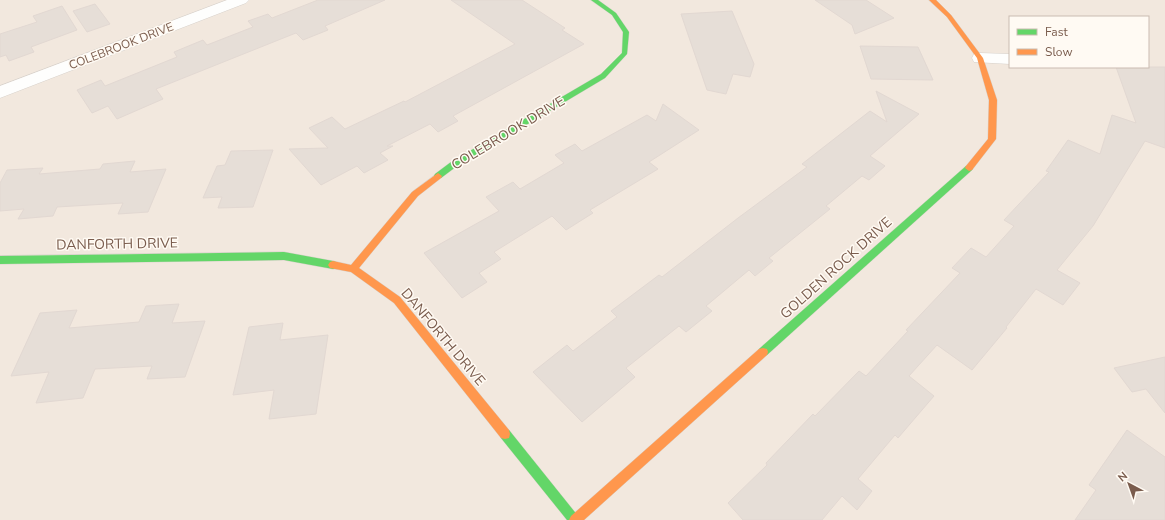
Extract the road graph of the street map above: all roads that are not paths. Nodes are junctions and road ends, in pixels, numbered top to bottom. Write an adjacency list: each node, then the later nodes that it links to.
1 (241, 0): 6 (street, COLEBROOK DRIVE)
2 (594, 0): 8 (street, COLEBROOK DRIVE)
3 (932, 0): 4 (street, GOLDEN ROCK DRIVE)
4 (980, 58): 5 (street); 9 (street, GOLDEN ROCK DRIVE)
5 (1009, 59)
6 (0, 92)
7 (0, 260): 8 (street, DANFORTH DRIVE)
8 (353, 269): 9 (street, DANFORTH DRIVE)
9 (575, 520)

